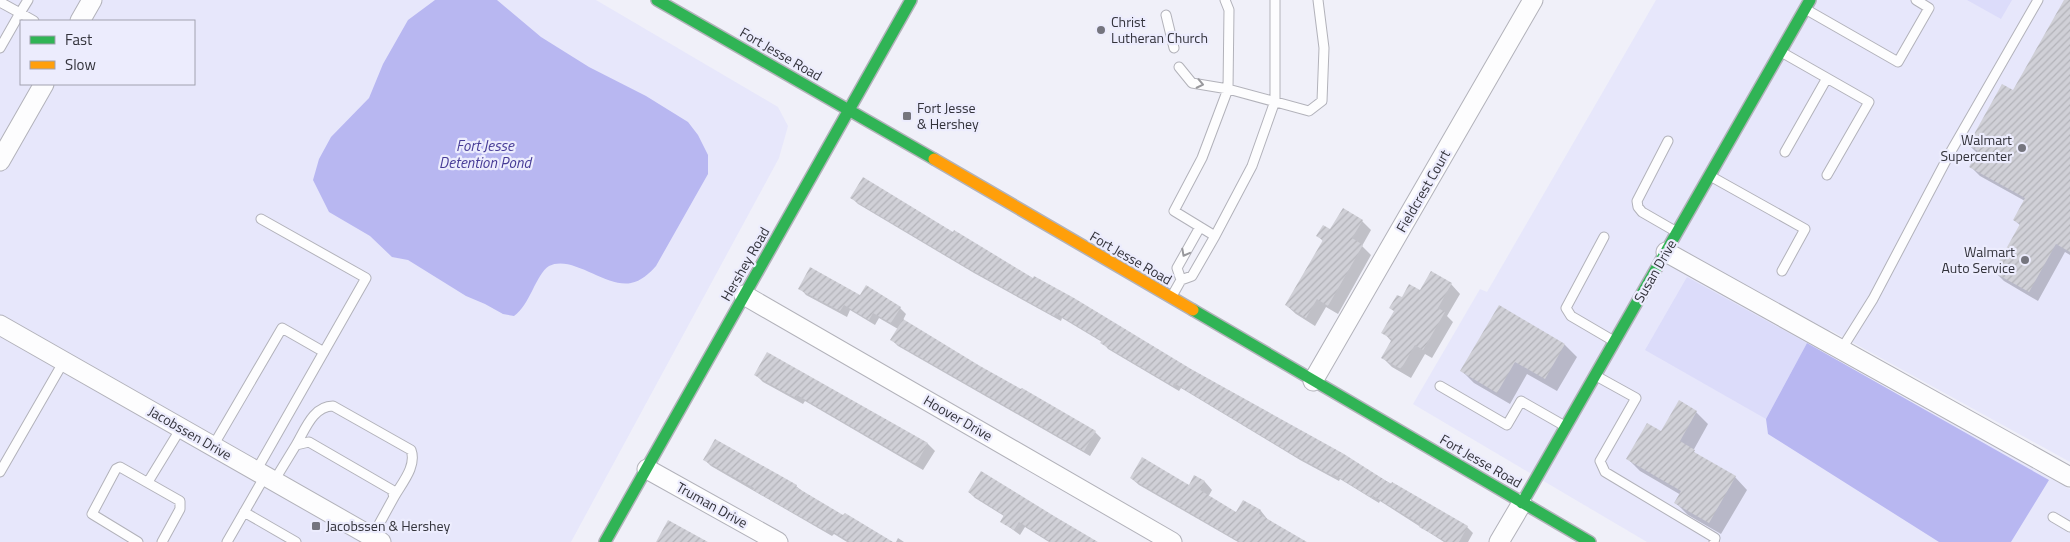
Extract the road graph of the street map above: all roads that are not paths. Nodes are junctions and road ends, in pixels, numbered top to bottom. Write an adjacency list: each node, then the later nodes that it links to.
1 (28, 0): 13 (lane)
2 (92, 0): 16 (street)
3 (657, 0): 25 (main road, Fort Jesse Road)
4 (911, 0): 25 (main road, Hershey Road)
5 (1225, 0): 23 (lane)
6 (1276, 0): 24 (lane)
7 (1318, 0): 24 (lane)
8 (1533, 0): 47 (street, Fieldcrest Court)
9 (1916, 0): 12 (lane)
10 (2038, 0): 43 (lane)
11 (0, 2): 13 (lane)
12 (1807, 4): 19 (main road, Susan Drive)
13 (20, 13): 15 (lane); 17 (lane)
14 (1166, 14): 18 (lane)
15 (32, 20)
16 (81, 20)
17 (0, 48)
18 (1174, 48)
19 (1780, 51): 21 (lane); 29 (main road, Susan Drive)
20 (1179, 67): 23 (lane, one-way to 23)
21 (1827, 78): 27 (lane); 30 (lane)
22 (43, 85): 28 (street)
23 (1228, 89): 24 (lane); 32 (lane)
24 (1275, 101): 34 (lane)
25 (850, 110): 39 (main road, Hershey Road); 40 (main road, Fort Jesse Road)
26 (1668, 141): 33 (lane)
27 (1785, 152)
28 (0, 161)
29 (1710, 175): 33 (main road, Susan Drive); 37 (lane)
30 (1826, 175)
31 (261, 219): 44 (lane)
32 (1200, 227): 34 (lane); 38 (lane, one-way to 38)
33 (1677, 232): 36 (main road, Susan Drive)
34 (1215, 236): 38 (lane)
35 (1604, 237): 42 (lane)
36 (1666, 252): 42 (main road, Susan Drive); 43 (street)
37 (1782, 271)
38 (1181, 280): 40 (lane)
39 (744, 295): 53 (main road, Hershey Road); 70 (street, Hoover Drive)
40 (1171, 298): 47 (main road, Fort Jesse Road)
41 (0, 324): 45 (street, Jacobssen Drive)
42 (1614, 342): 46 (main road, Susan Drive)
43 (1841, 350): 56 (street)
44 (324, 352): 52 (lane); 55 (lane)
45 (64, 361): 50 (street, Jacobssen Drive); 54 (lane)
46 (1595, 376): 49 (main road, Susan Drive); 73 (lane)
47 (1313, 381): 59 (main road, Fort Jesse Road)
48 (1440, 386): 49 (lane)
49 (1566, 426): 59 (main road, Susan Drive)
50 (181, 428): 52 (street, Jacobssen Drive); 57 (lane)
51 (296, 445): 55 (lane); 58 (lane); 58 (lane)
52 (213, 446): 55 (street, Jacobssen Drive)
53 (647, 469): 68 (main road, Hershey Road); 69 (street, Truman Drive)
54 (0, 472)
55 (265, 476): 60 (lane); 63 (street, Jacobssen Drive)
56 (2070, 477)
57 (148, 482): 64 (lane); 65 (lane)
58 (394, 498): 63 (lane)
59 (1522, 503): 71 (street, Susan Drive); 72 (main road, Fort Jesse Road)
60 (244, 512): 66 (lane); 67 (lane)
61 (2053, 517): 62 (lane)
62 (2070, 527)
63 (376, 540)
64 (138, 542)
65 (162, 542)
66 (227, 542)
67 (296, 542)
68 (605, 542)
69 (778, 542)
70 (1172, 542)
71 (1499, 542)
72 (1590, 542)
73 (1714, 542)

